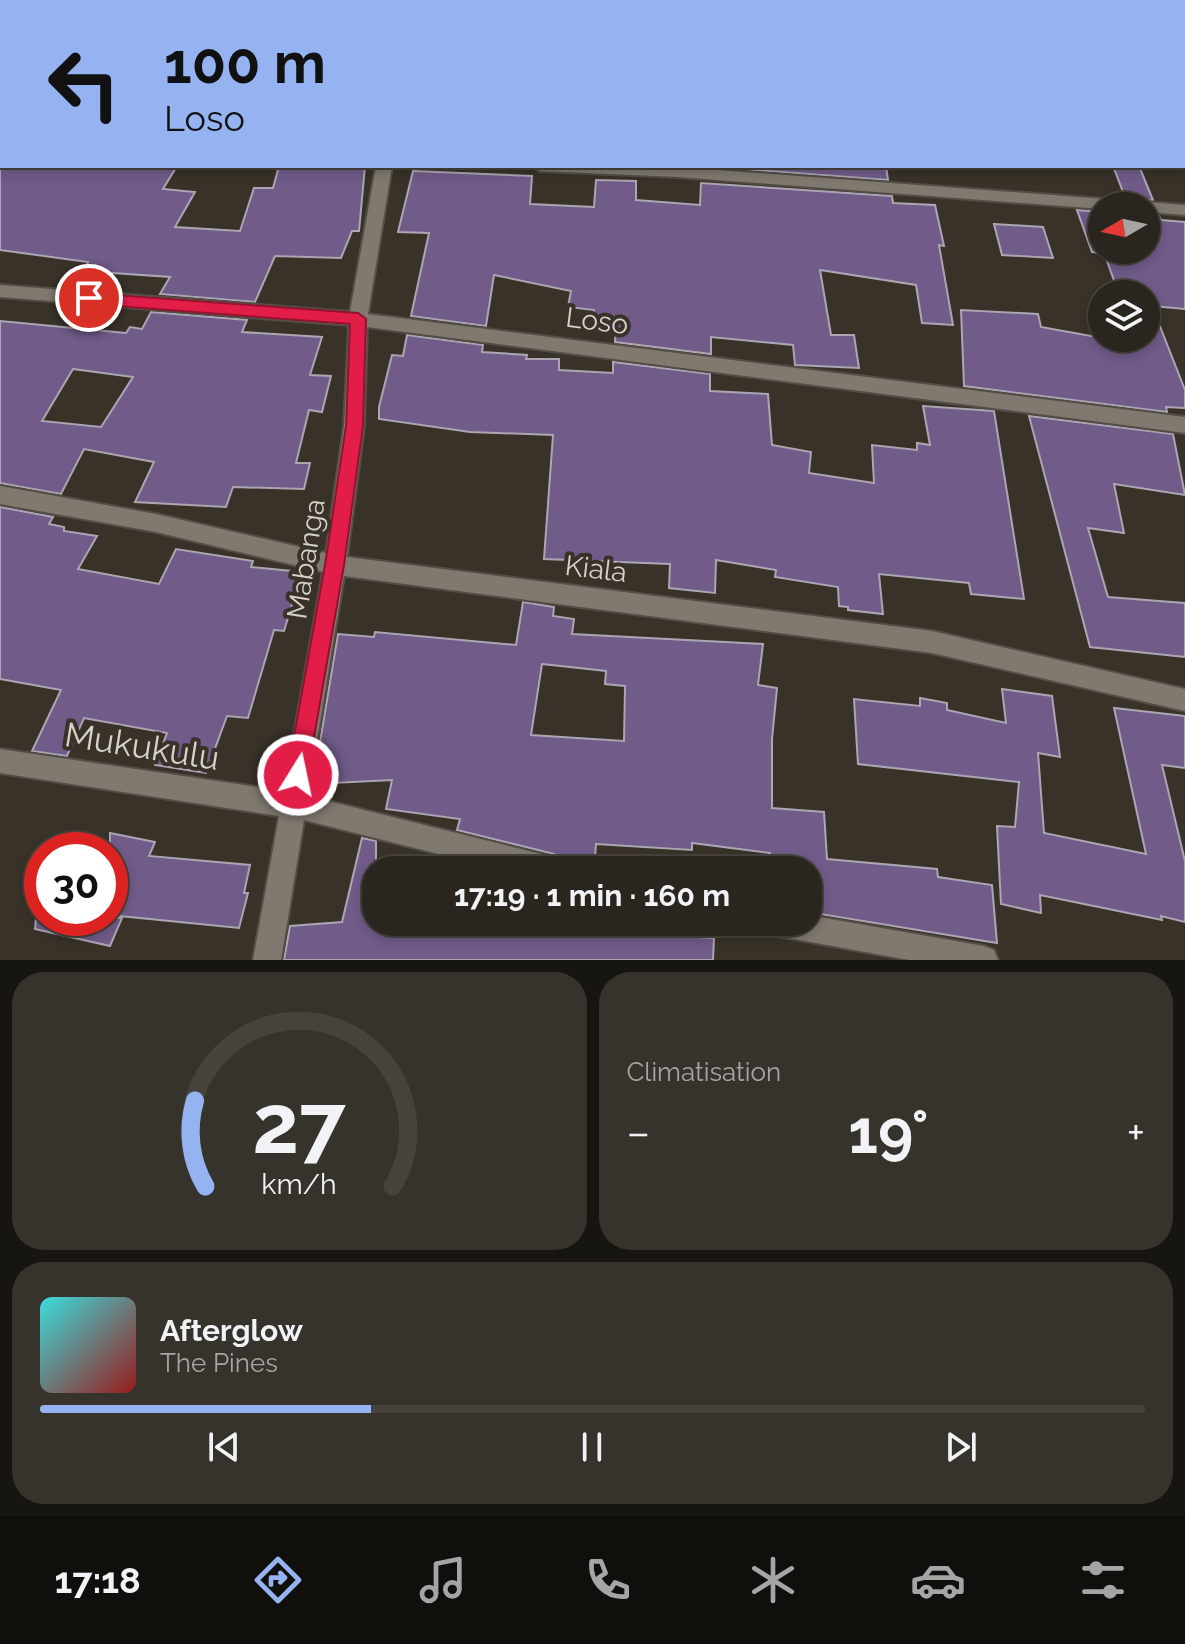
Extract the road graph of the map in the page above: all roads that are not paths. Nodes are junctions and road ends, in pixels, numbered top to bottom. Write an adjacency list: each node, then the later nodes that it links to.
1 (384, 168): 7 (street, Mabanga)
2 (586, 168): 3 (street)
3 (1088, 203)
4 (1160, 208): 5 (street)
5 (1185, 210)
6 (0, 291): 7 (street, Loso)
7 (358, 319): 8 (street, Loso); 10 (street, Mabanga)
8 (1185, 425)
9 (0, 495): 10 (street, Kiala)
10 (335, 565): 11 (street, Kiala); 13 (street, Mabanga)
11 (1185, 700)
12 (0, 761): 13 (street, Mukukulu)
13 (292, 805): 14 (street, Mukukulu); 16 (street, Mabanga)
14 (497, 856)
15 (822, 931): 17 (street)
16 (267, 960)
17 (984, 960)

